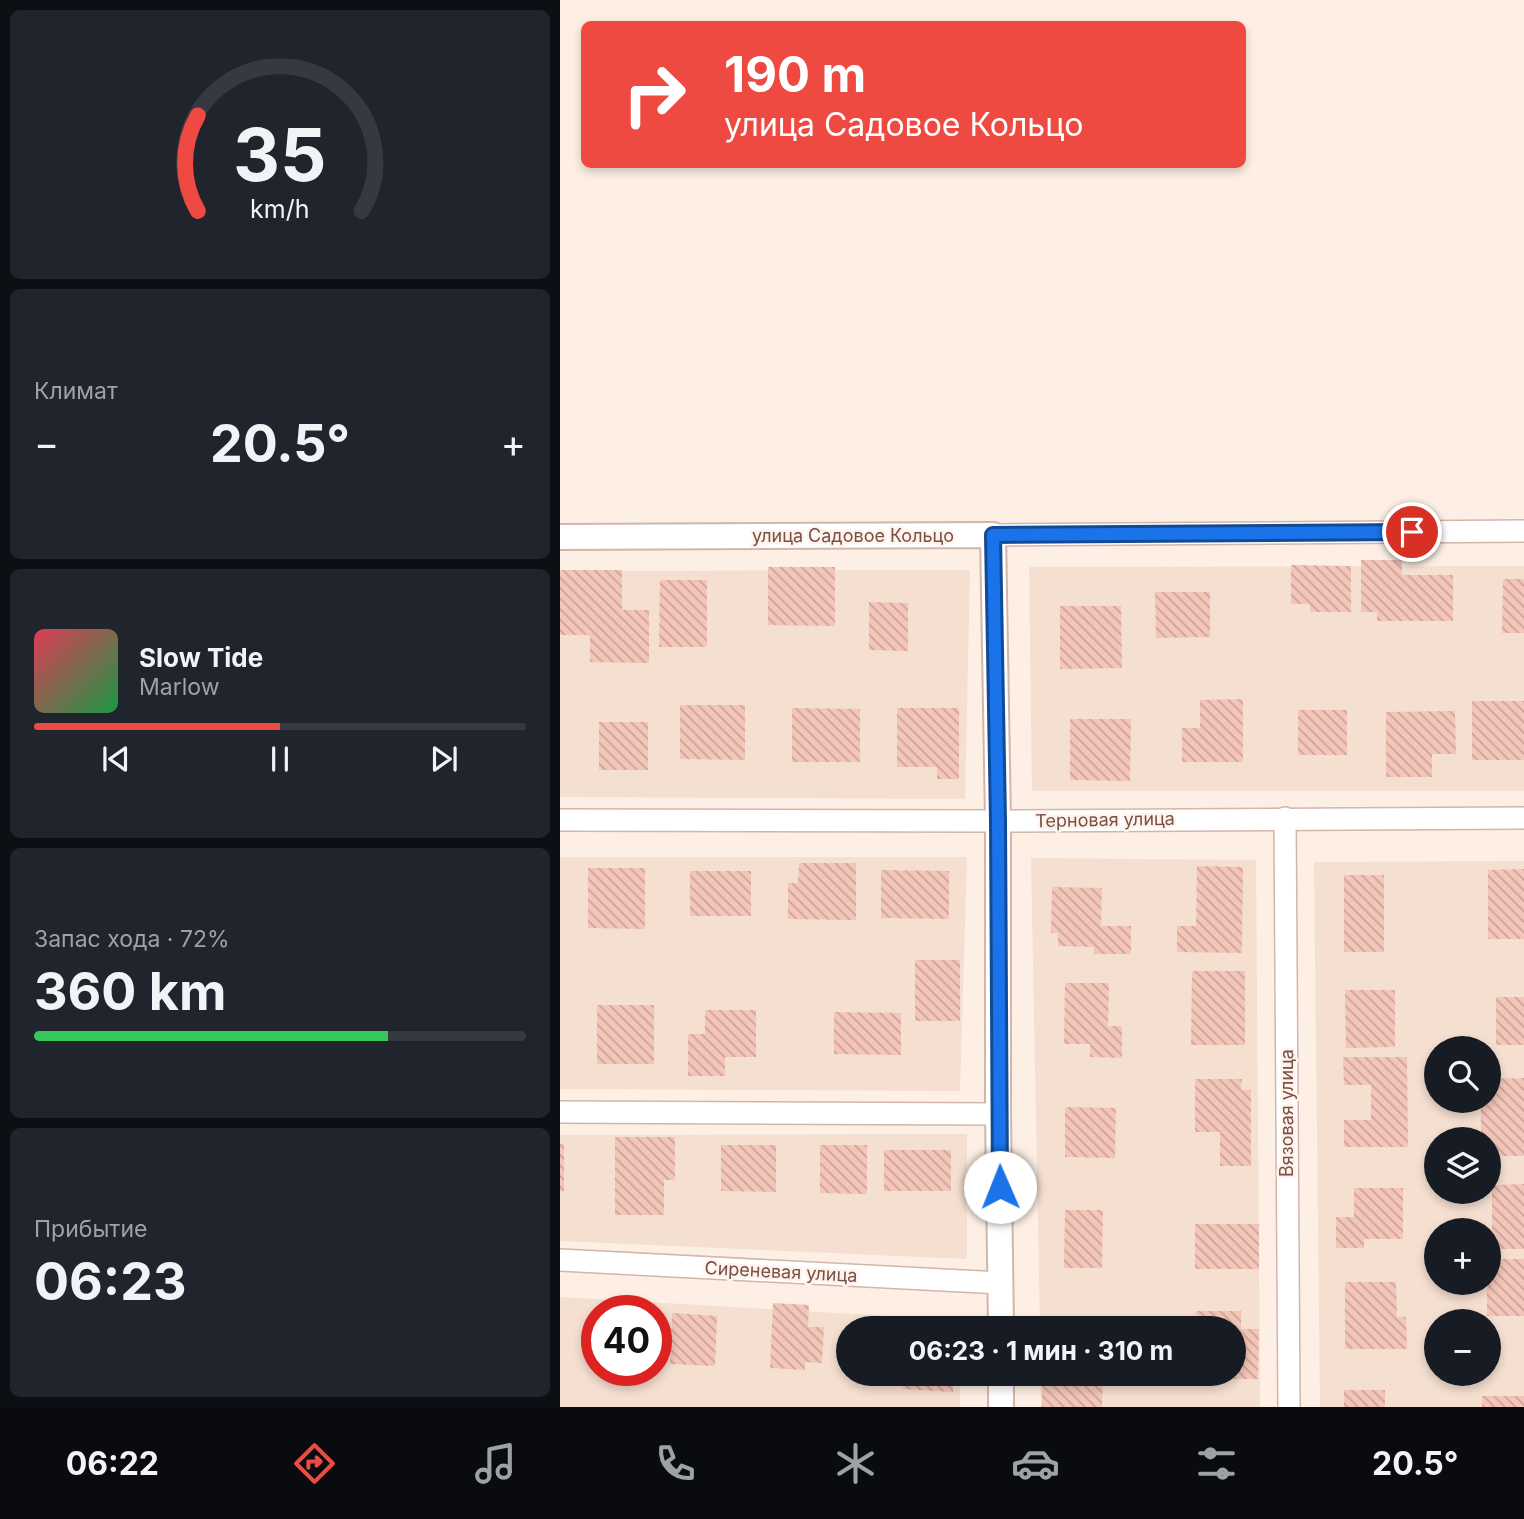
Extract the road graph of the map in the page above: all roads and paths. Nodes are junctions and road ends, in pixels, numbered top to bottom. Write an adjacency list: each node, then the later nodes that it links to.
1 (1524, 531): 2 (street, улица Садовое Кольцо)
2 (993, 535): 3 (street, улица Садовое Кольцо); 7 (street)
3 (560, 537)
4 (1285, 818): 5 (street, Терновая улица); 7 (street, Терновая улица); 15 (street, Вязовая улица)
5 (1524, 818)
6 (560, 820): 7 (street, Терновая улица)
7 (998, 821): 9 (street)
8 (560, 1112): 9 (street)
9 (998, 1114): 11 (street)
10 (560, 1260): 11 (street, Сиреневая улица)
11 (1001, 1283): 12 (street)
12 (1001, 1316)
13 (1001, 1386): 14 (street)
14 (1001, 1407)
15 (1289, 1407)

